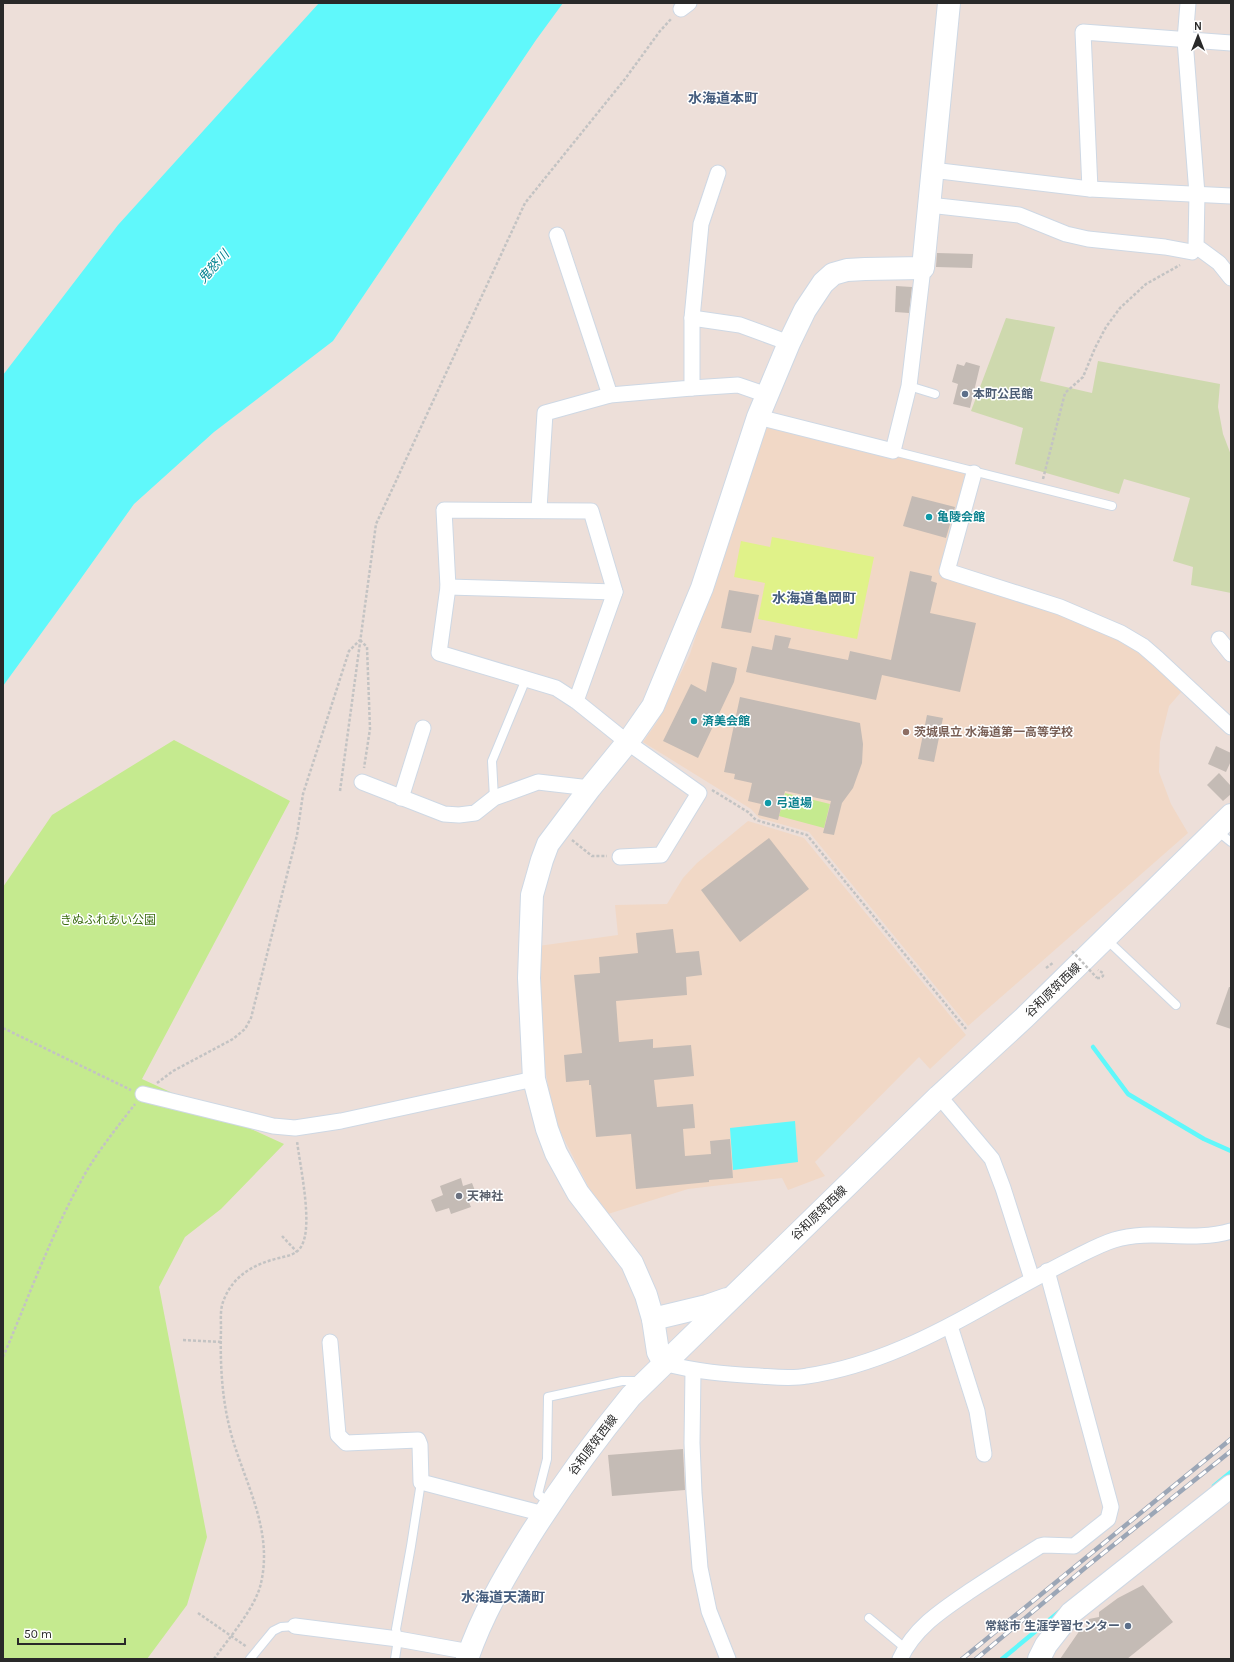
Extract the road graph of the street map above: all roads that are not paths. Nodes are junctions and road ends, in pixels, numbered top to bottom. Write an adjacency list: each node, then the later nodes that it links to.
1 (949, 3): 5 (street)
2 (1188, 3): 3 (street)
3 (1185, 40): 4 (street); 7 (street); 8 (street)
4 (1231, 43)
5 (932, 170): 7 (street); 10 (street)
6 (718, 173): 15 (street)
7 (1090, 189): 8 (street)
8 (1197, 194): 9 (street); 12 (street)
9 (1231, 196)
10 (929, 205): 12 (street); 13 (street)
11 (557, 235): 20 (street)
12 (1192, 253): 14 (street)
13 (923, 268): 16 (street); 17 (street)
14 (1231, 278)
15 (692, 318): 16 (street); 18 (street)
16 (789, 343): 21 (street)
17 (909, 386): 19 (lane); 23 (street)
18 (692, 388): 20 (street); 21 (street)
19 (935, 394)
20 (610, 395): 26 (street)
21 (767, 395): 22 (street)
22 (758, 417): 23 (street); 35 (street)
23 (893, 452): 24 (lane)
24 (974, 473): 25 (lane); 33 (street)
25 (1112, 506)
26 (539, 509): 27 (street); 28 (street)
27 (448, 587): 28 (street); 31 (street)
28 (615, 592): 32 (street)
29 (1219, 639): 30 (street)
30 (1231, 654)
31 (526, 679): 32 (street); 39 (lane)
32 (576, 702): 35 (street)
33 (1231, 726)
34 (423, 728): 38 (street)
35 (627, 742): 37 (street); 42 (street)
36 (362, 782): 38 (street)
37 (590, 788): 39 (street); 45 (street)
38 (401, 798): 39 (street)
39 (494, 798)
40 (1231, 815): 41 (street, 谷和原筑西線)
41 (1223, 836): 43 (street, 谷和原筑西線)
42 (620, 857)
43 (1106, 939): 44 (lane); 47 (street, 谷和原筑西線)
44 (1176, 1005)
45 (534, 1079): 46 (street); 52 (street)
46 (143, 1094)
47 (940, 1096): 50 (street); 51 (street, 谷和原筑西線)
48 (1231, 1231): 49 (street)
49 (1047, 1271): 50 (street); 65 (street)
50 (1032, 1279): 53 (street)
51 (735, 1296): 52 (street); 55 (street, 谷和原筑西線)
52 (653, 1319): 55 (street)
53 (950, 1326): 56 (street); 58 (street)
54 (330, 1342): 59 (street)
55 (664, 1363): 56 (street); 57 (street, 谷和原筑西線)
56 (693, 1371): 69 (street)
57 (645, 1381): 61 (street, 谷和原筑西線); 61 (lane)
58 (984, 1454)
59 (421, 1482): 61 (street); 64 (lane)
60 (1231, 1486): 70 (street)
61 (547, 1509): 66 (street, 谷和原筑西線)
62 (869, 1618): 65 (lane)
63 (295, 1626): 64 (street); 67 (lane)
64 (398, 1639): 66 (street); 68 (lane)
65 (902, 1653)
66 (469, 1655)
67 (250, 1659)
68 (395, 1659)
69 (728, 1659)
70 (1039, 1659)

